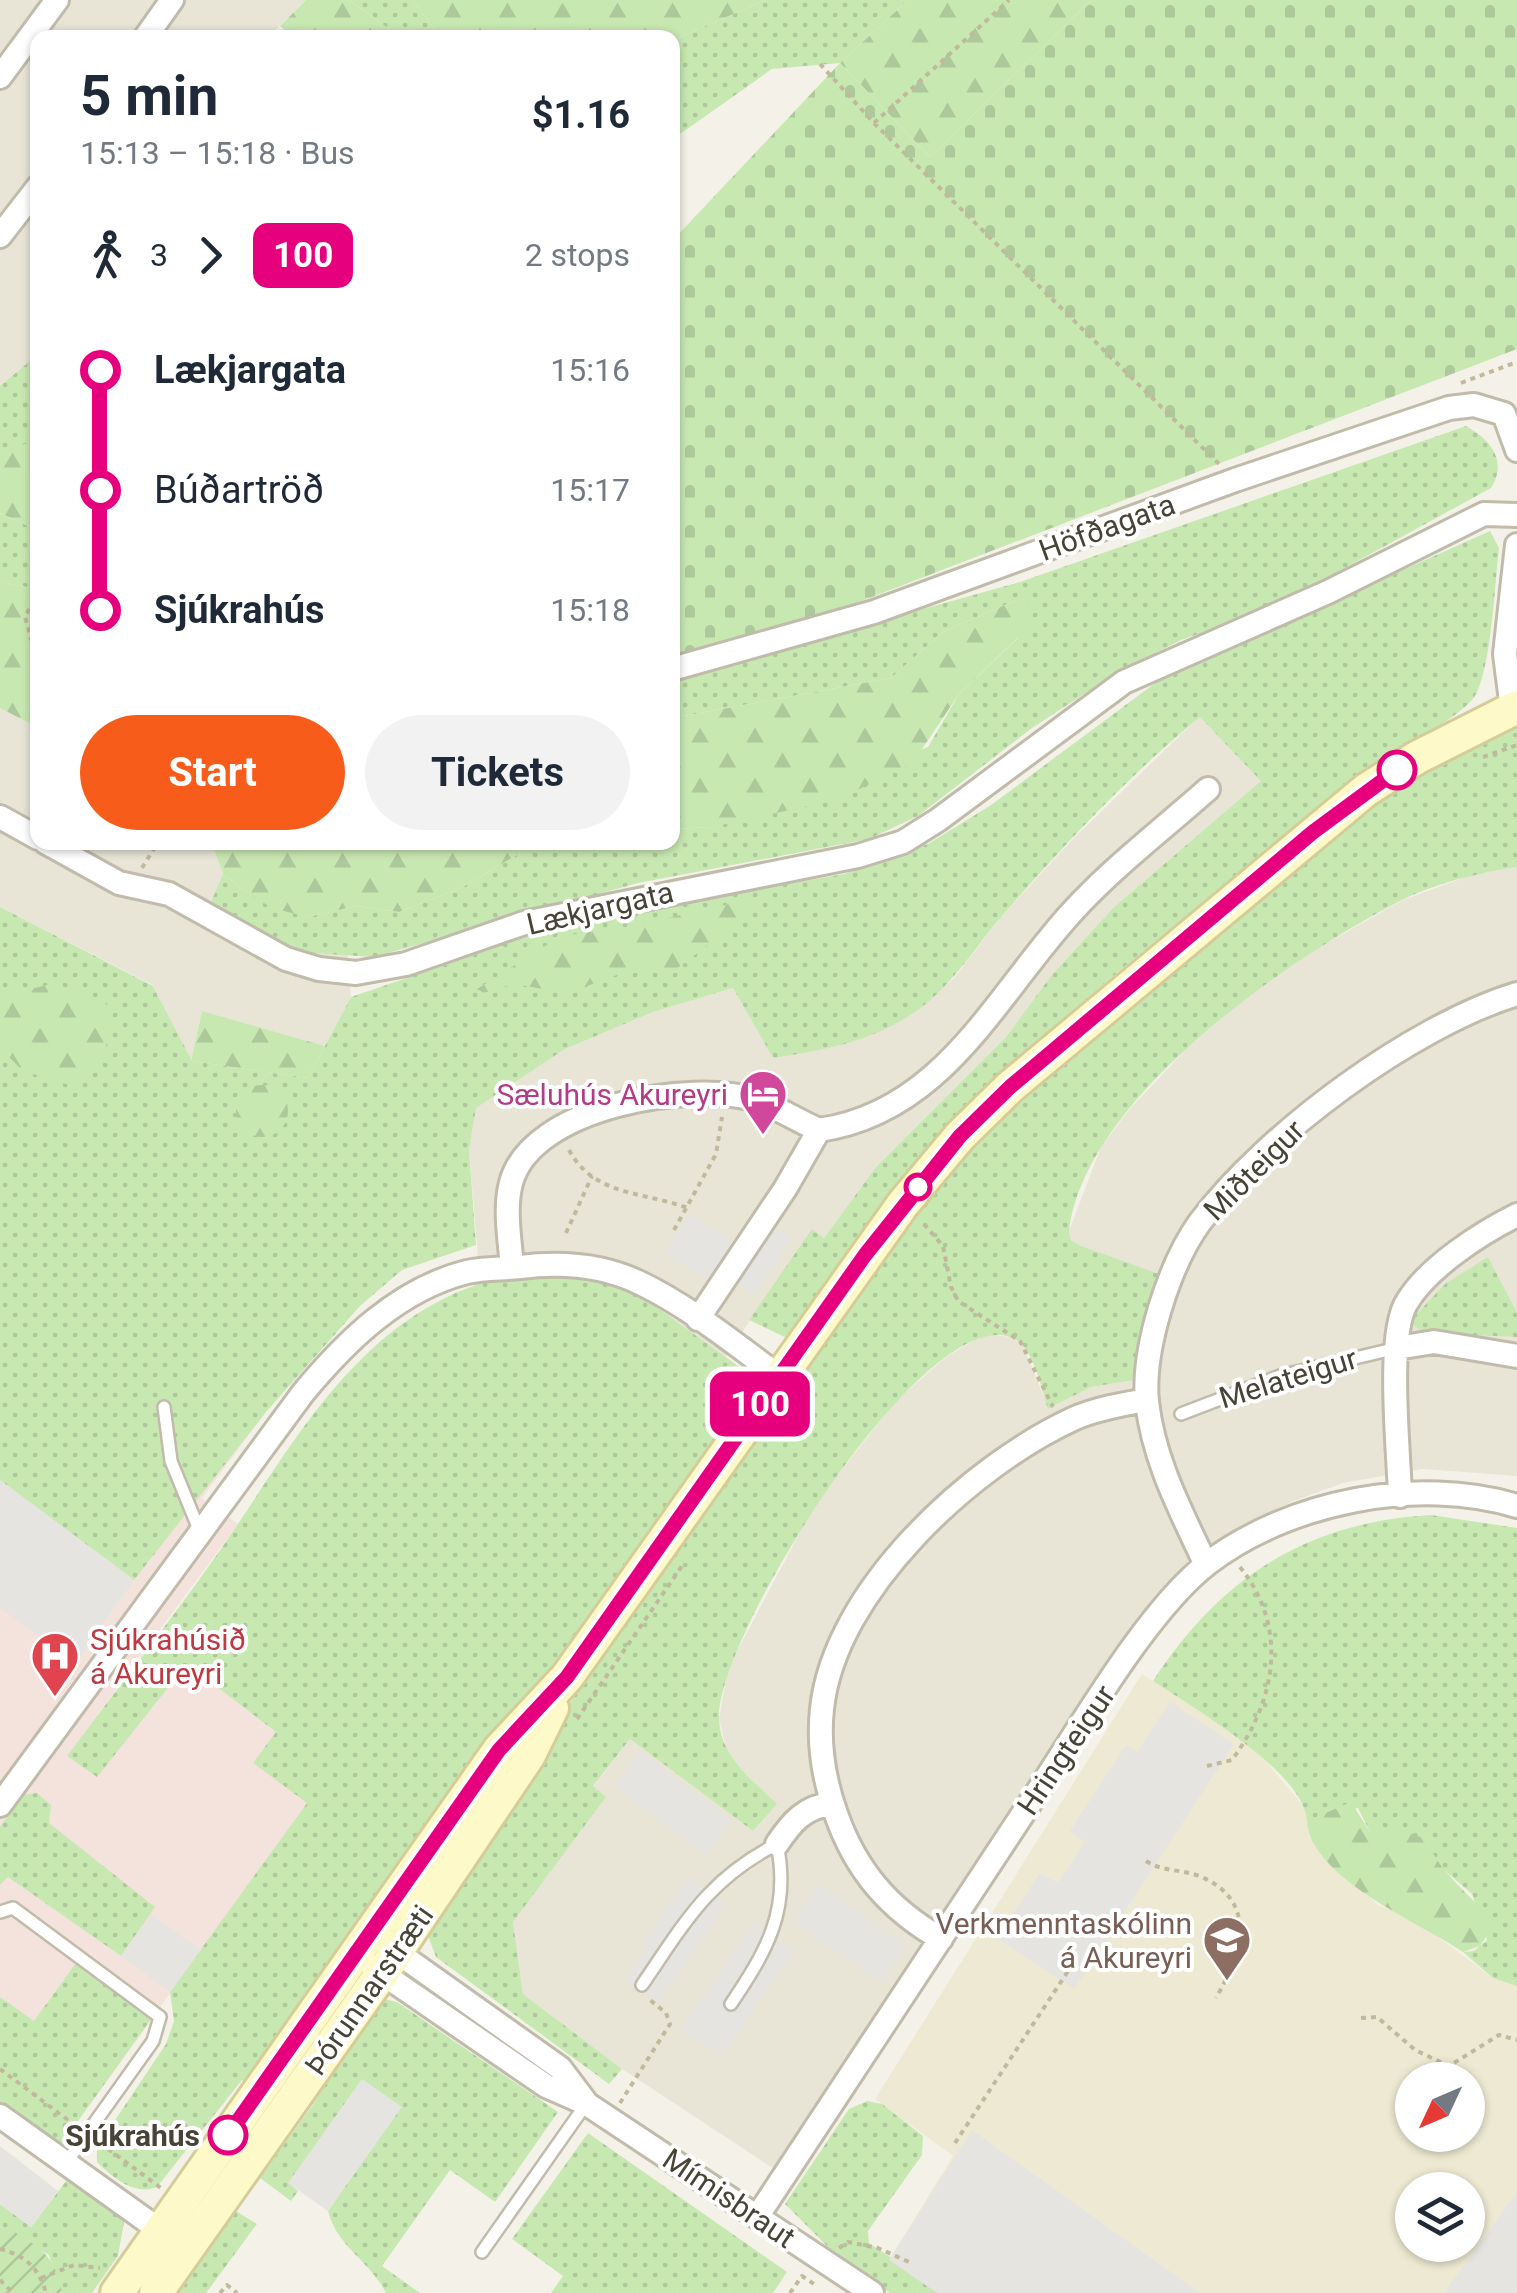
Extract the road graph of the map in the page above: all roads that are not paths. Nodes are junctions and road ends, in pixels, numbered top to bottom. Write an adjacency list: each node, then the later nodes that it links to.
1 (57, 0): 3 (street)
2 (172, 0): 4 (street)
3 (35, 30)
4 (151, 30)
5 (30, 37): 6 (street)
6 (0, 78)
7 (30, 197): 8 (street)
8 (0, 236)
9 (1510, 410): 10 (street, Höfðagata); 13 (street, Höfðagata)
10 (1517, 450)
11 (1517, 515): 18 (street, Lækjargata)
12 (1517, 545): 14 (street)
13 (680, 667)
14 (1514, 708): 26 (street, Þórunnarstræti)
15 (1208, 789): 20 (street)
16 (0, 818): 17 (street)
17 (30, 834)
18 (61, 850)
19 (1517, 994): 27 (street, Miðteigur)
20 (818, 1130): 22 (street); 23 (street)
21 (1517, 1216): 24 (street, Melateigur)
22 (512, 1268): 23 (street); 32 (street)
23 (698, 1319): 26 (street)
24 (1398, 1348): 25 (street, Melateigur); 29 (lane, Melateigur); 30 (street, Melateigur)
25 (1517, 1356)
26 (780, 1377): 34 (street, Þórunnarstræti)
27 (1147, 1400): 33 (street, Miðteigur); 35 (street)
28 (164, 1408): 32 (lane)
29 (1181, 1414)
30 (1400, 1496): 31 (street, Hringteigur); 33 (street, Hringteigur)
31 (1517, 1506)
32 (200, 1532): 36 (street)
33 (1206, 1565): 39 (street, Hringteigur)
34 (567, 1677): 40 (street, Þórunnarstræti); 41 (street, Þórunnarstræti)
35 (832, 1804): 37 (street); 39 (street)
36 (0, 1805)
37 (777, 1844): 42 (lane); 43 (lane)
38 (0, 1912): 46 (lane)
39 (940, 1939): 47 (street, Hringteigur)
40 (362, 1943): 41 (street, Mímisbraut); 48 (street, Þórunnarstræti)
41 (389, 1962): 44 (street, Mímisbraut); 49 (street, Þórunnarstræti)
42 (642, 1985)
43 (730, 2004)
44 (586, 2104): 47 (street, Mímisbraut); 50 (lane)
45 (0, 2116): 46 (street)
46 (66, 2163): 48 (street)
47 (757, 2217): 53 (street, Mímisbraut)
48 (160, 2230): 49 (street); 51 (street, Þórunnarstræti)
49 (187, 2250): 52 (street, Þórunnarstræti)
50 (482, 2252)
51 (110, 2281)
52 (156, 2293)
53 (872, 2293)

